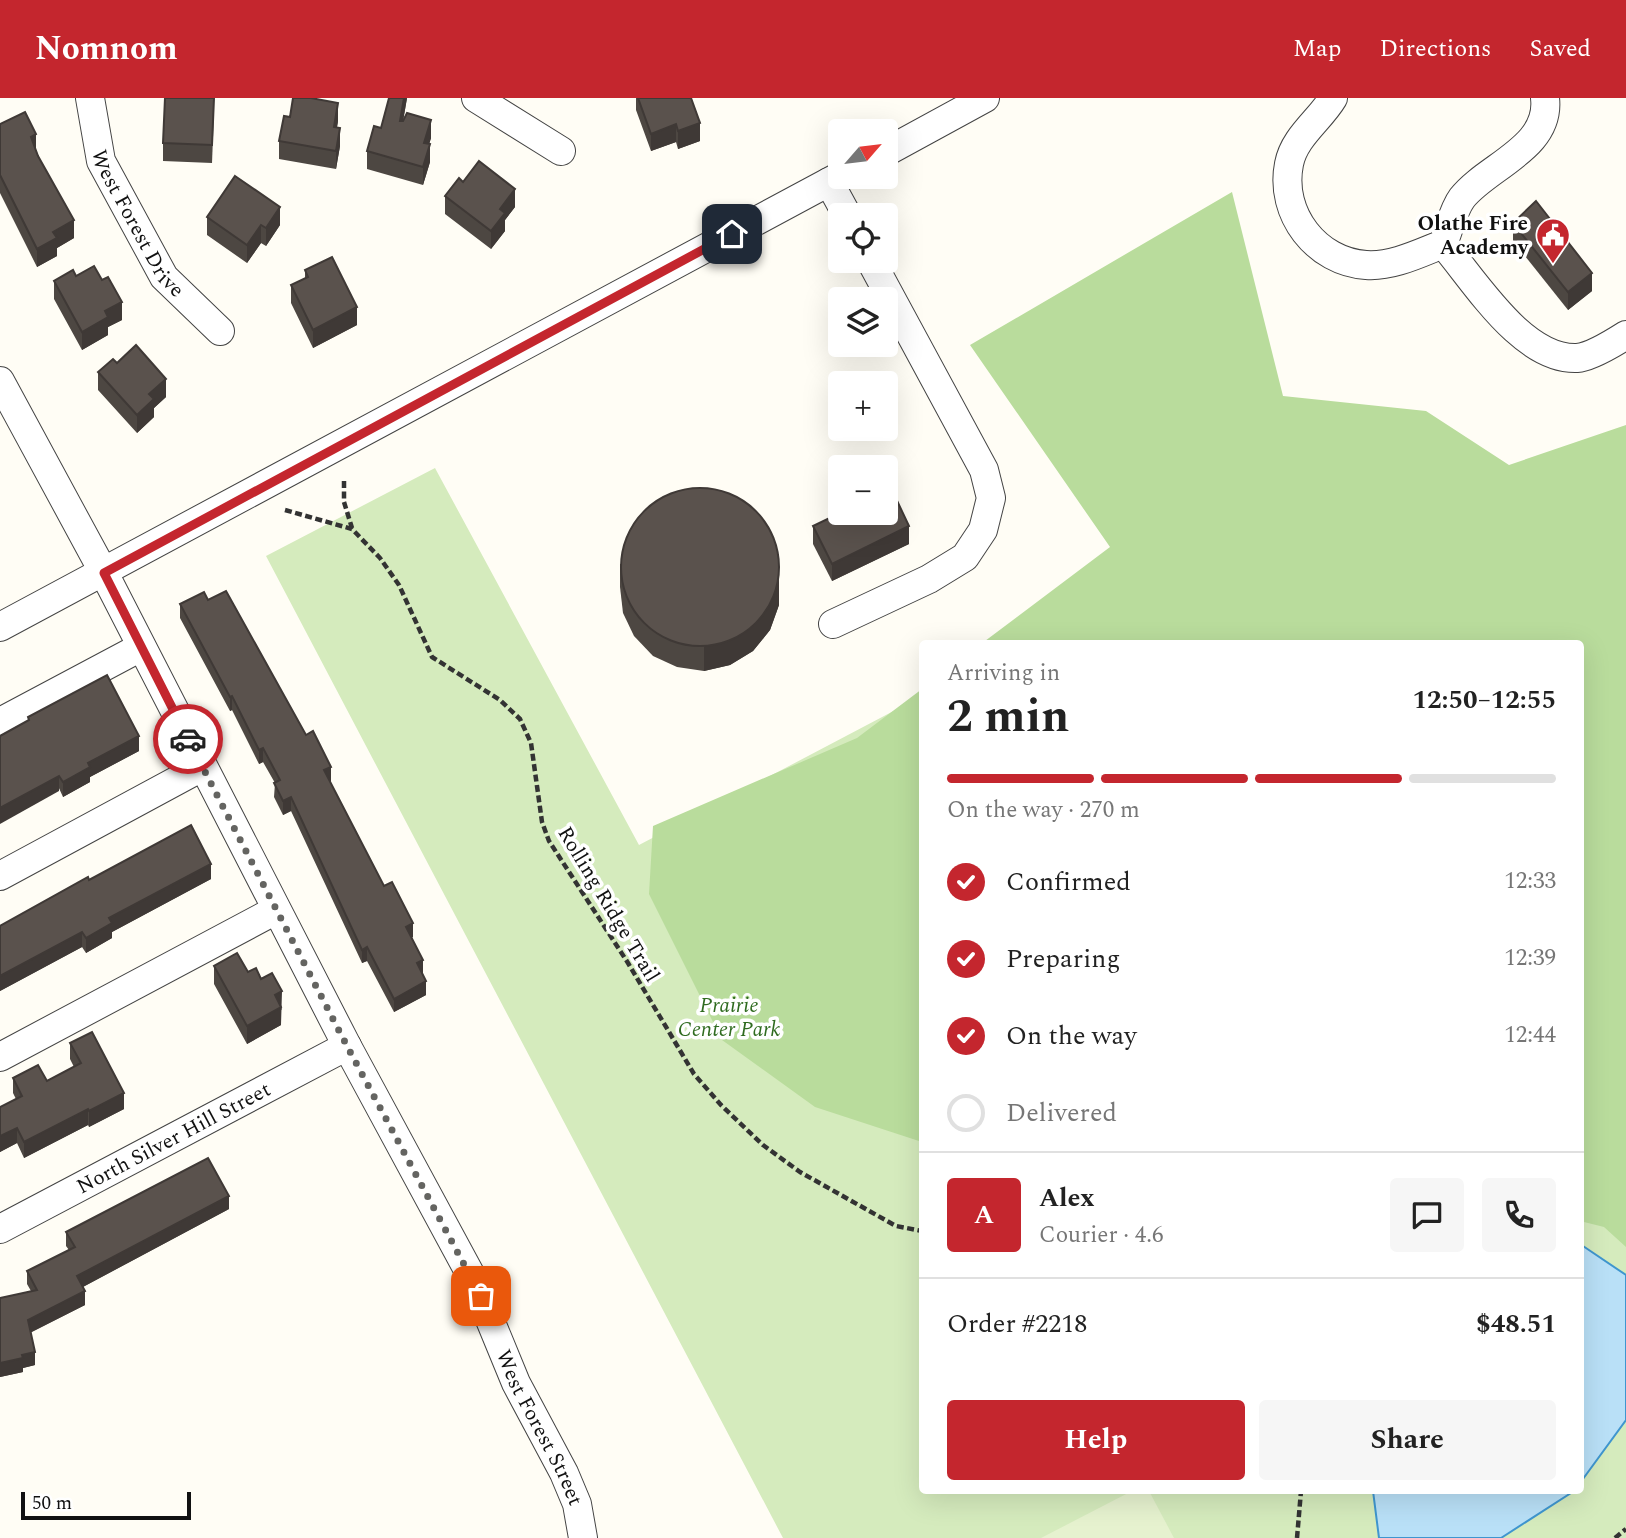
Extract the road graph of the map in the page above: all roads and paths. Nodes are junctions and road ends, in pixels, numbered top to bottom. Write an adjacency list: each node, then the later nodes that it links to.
1 (90, 98): 11 (street, West Forest Drive)
2 (476, 98): 7 (street)
3 (985, 98): 6 (street)
4 (1333, 98): 9 (street)
5 (1545, 98): 9 (street)
6 (898, 145)
7 (561, 151)
8 (828, 182): 17 (street)
9 (1443, 244): 12 (street)
10 (877, 273): 18 (street)
11 (220, 331)
12 (1626, 335)
13 (0, 381): 17 (street, West Forest Street)
14 (344, 481): 16 (path, Rolling Ridge Trail)
15 (285, 510): 16 (path)
16 (352, 528): 28 (path, Rolling Ridge Trail)
17 (104, 573): 19 (street); 20 (street, West Forest Street)
18 (832, 624)
19 (0, 627)
20 (141, 647): 21 (street); 22 (street, West Forest Street)
21 (0, 722)
22 (202, 767): 23 (street); 24 (street, West Forest Street)
23 (0, 876)
24 (276, 910): 25 (street, West Forest Street); 26 (street)
25 (347, 1046): 27 (street, North Silver Hill Street); 31 (street, West Forest Street)
26 (0, 1057)
27 (0, 1229)
28 (919, 1230)
29 (1301, 1494): 32 (path)
30 (1626, 1529): 33 (path)
31 (583, 1538)
32 (1297, 1538)
33 (1615, 1538)

